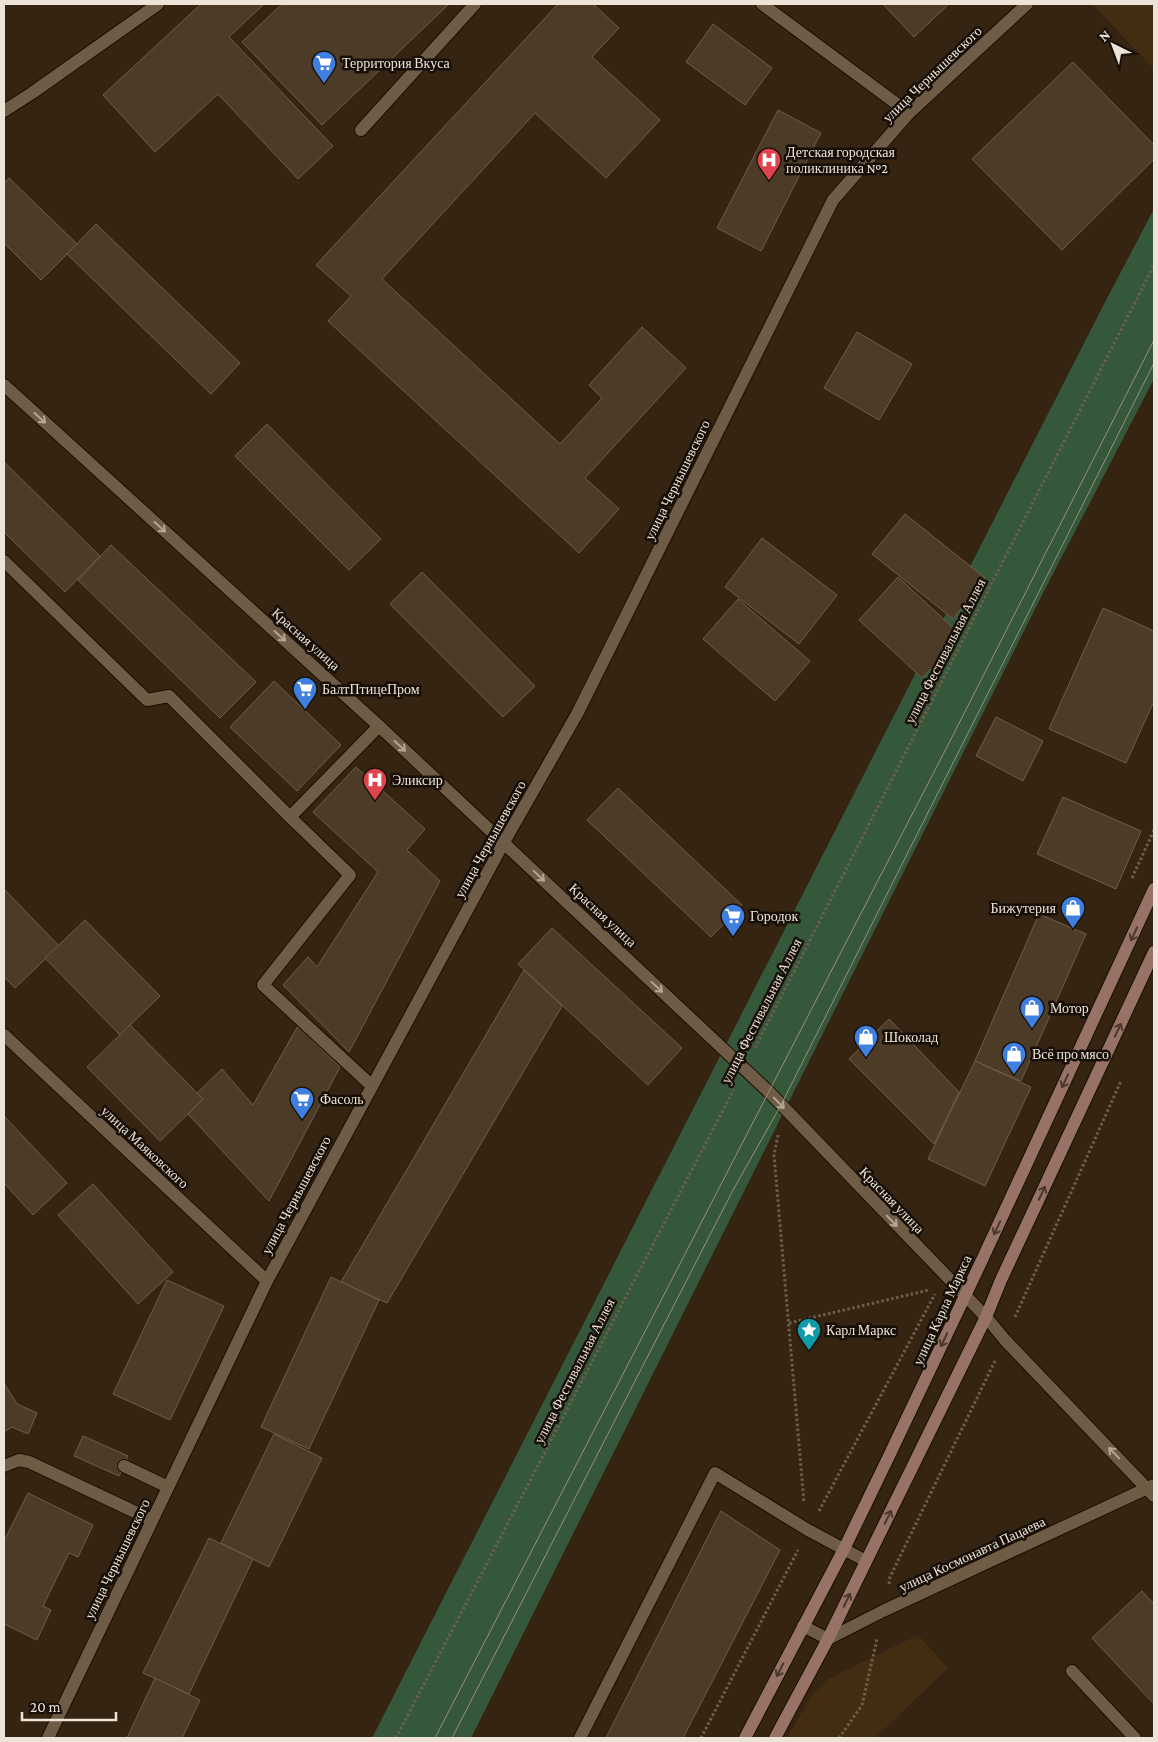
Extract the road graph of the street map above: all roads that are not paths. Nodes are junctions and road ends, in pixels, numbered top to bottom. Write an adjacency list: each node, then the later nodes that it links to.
1 (158, 4): 5 (street)
2 (475, 4): 7 (street)
3 (762, 4): 6 (street)
4 (1027, 4): 6 (street, улица Чернышевского)
5 (4, 111)
6 (909, 113): 12 (street, улица Чернышевского)
7 (361, 130)
8 (4, 385): 10 (street, Красная улица, one-way to 10)
9 (4, 561): 11 (street)
10 (379, 726): 11 (street); 12 (street, Красная улица, one-way to 12)
11 (290, 817): 16 (street)
12 (504, 842): 16 (street, улица Чернышевского); 18 (street, Красная улица, one-way to 18)
13 (1154, 889): 18 (main road, улица Карла Маркса, one-way to 18)
14 (1154, 952): 19 (main road, one-way to 14)
15 (4, 1035): 17 (street, улица Маяковского)
16 (372, 1086): 17 (street, улица Чернышевского)
17 (267, 1280): 22 (street, улица Чернышевского)
18 (965, 1296): 19 (street, Красная улица); 25 (main road, улица Карла Маркса, one-way to 25)
19 (986, 1317): 23 (street, Красная улица, one-way to 19); 26 (main road, one-way to 19)
20 (4, 1466): 24 (street)
21 (124, 1466): 22 (street)
22 (168, 1487): 24 (street, улица Чернышевского)
23 (1152, 1490): 28 (street, улица Космонавта Пацаева)
24 (152, 1520): 30 (street, улица Чернышевского)
25 (844, 1549): 26 (street); 27 (main road, улица Карла Маркса); 31 (street)
26 (866, 1561): 28 (main road, one-way to 26)
27 (803, 1626): 28 (street); 32 (main road, улица Карла Маркса, one-way to 32)
28 (828, 1639): 33 (main road)
29 (1072, 1671): 34 (street)
30 (48, 1738)
31 (580, 1738)
32 (745, 1738)
33 (775, 1738)
34 (1135, 1738)

